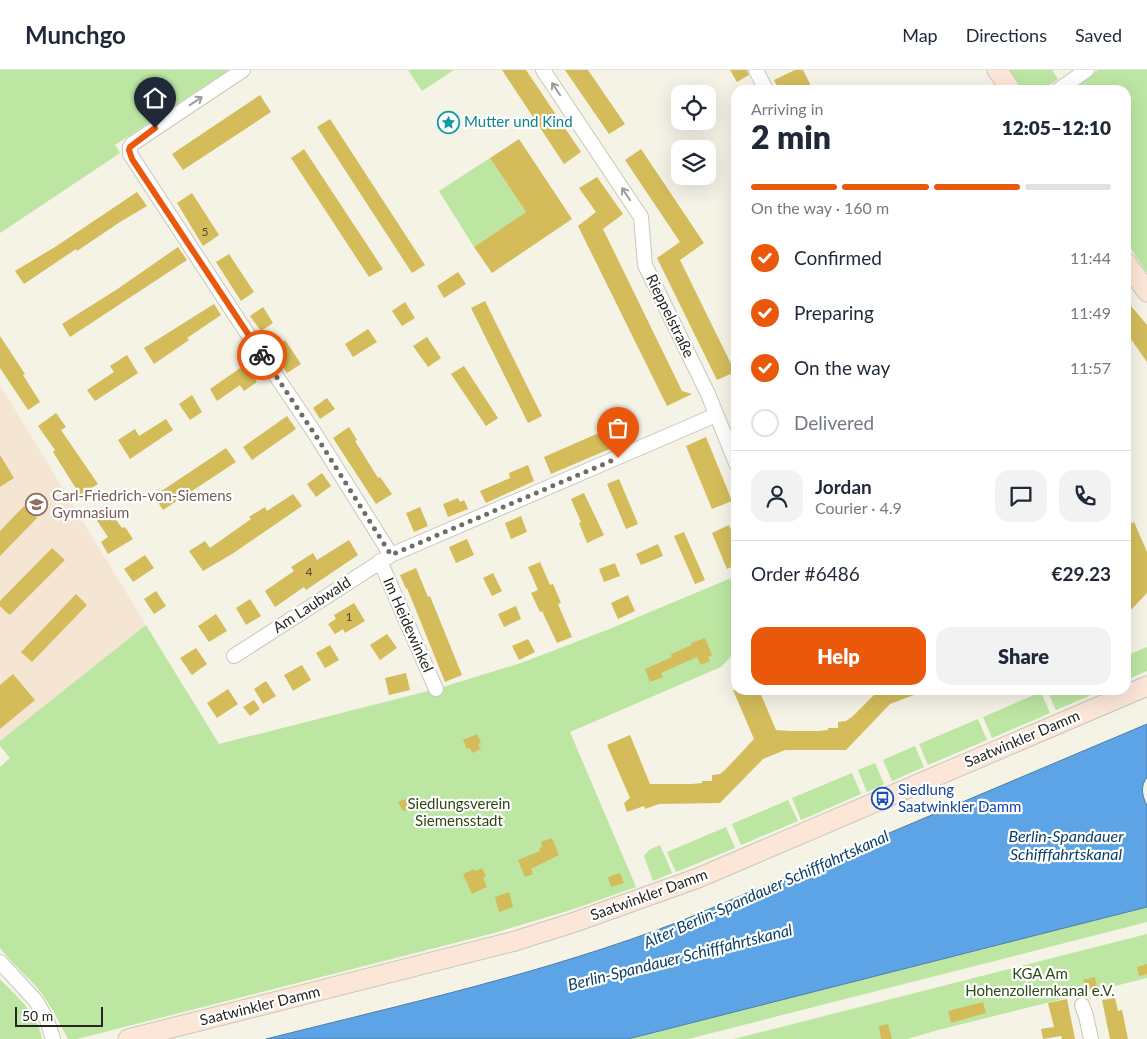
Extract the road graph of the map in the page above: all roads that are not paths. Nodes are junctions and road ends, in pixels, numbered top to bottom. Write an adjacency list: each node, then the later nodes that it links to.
1 (243, 70): 13 (street, Im Heidewinkel, one-way to 1)
2 (543, 70): 11 (street, Rieppelstraße, one-way to 2)
3 (756, 70): 6 (street)
4 (997, 70): 7 (main road)
5 (1087, 70): 8 (street)
6 (764, 85)
7 (1008, 85)
8 (1065, 85)
9 (1131, 269): 10 (main road)
10 (1147, 292)
11 (716, 415): 12 (street, Rieppelstraße); 13 (street, Im Heidewinkel)
12 (731, 449)
13 (385, 558): 14 (street, Am Laubwald); 16 (street, Im Heidewinkel)
14 (234, 656)
15 (1147, 686): 17 (main road, Saatwinkler Damm)
16 (436, 689)
17 (1131, 693)
18 (1126, 695): 22 (main road, Saatwinkler Damm)
19 (0, 962): 21 (street)
20 (1082, 1005): 23 (street)
21 (53, 1039)
22 (128, 1039)
23 (1091, 1039)

